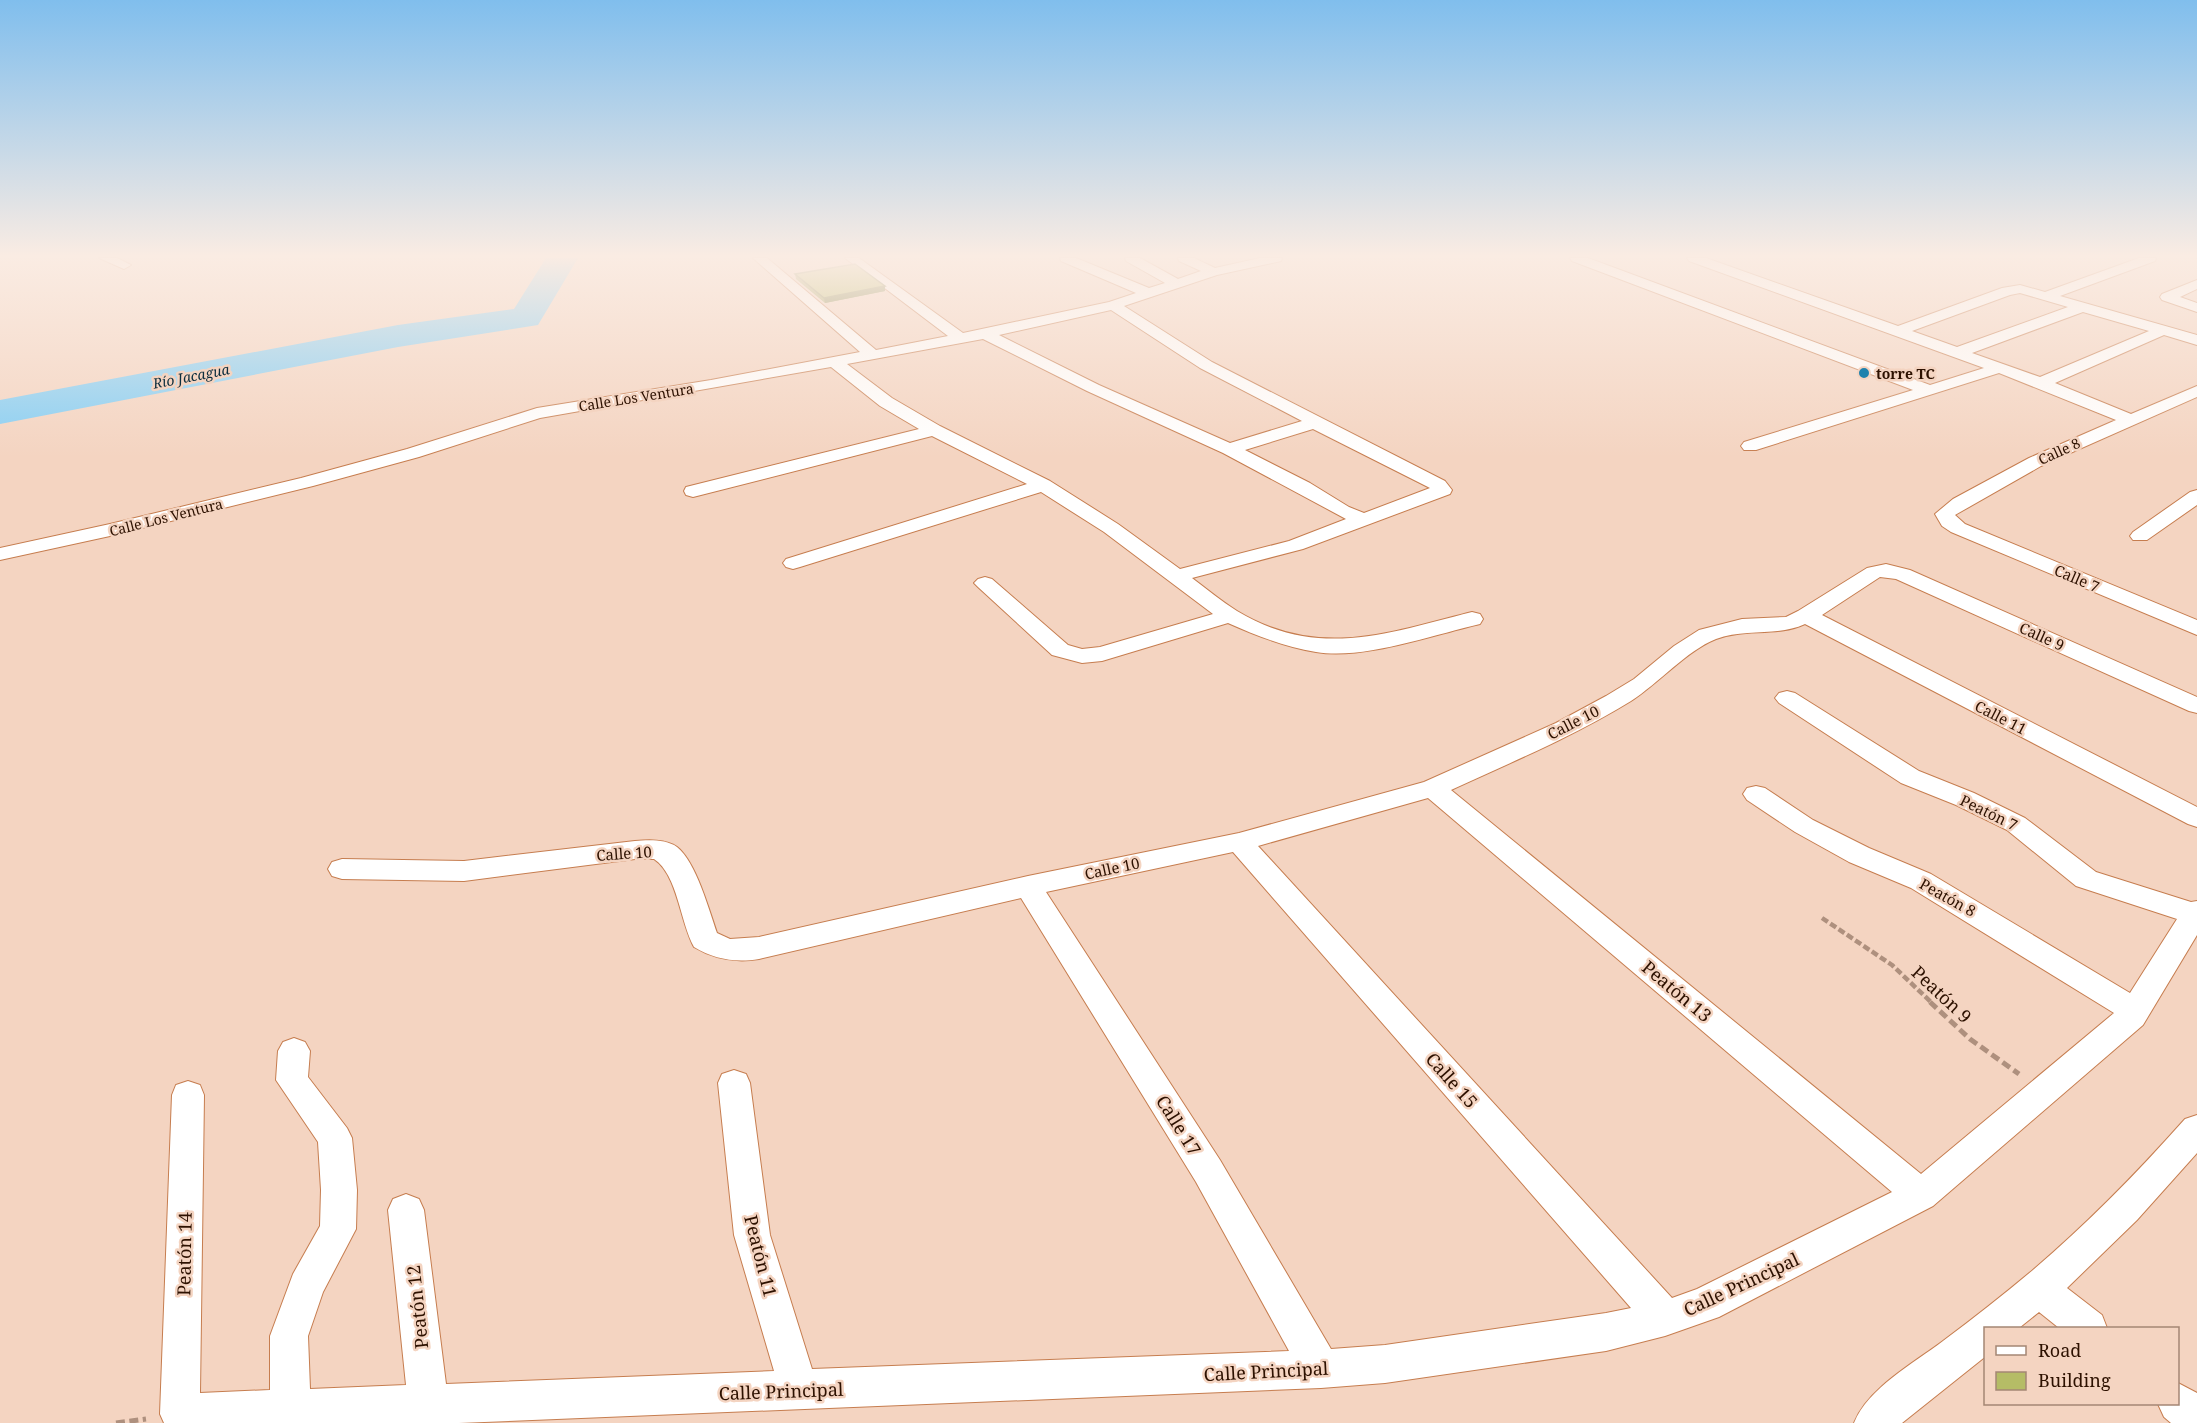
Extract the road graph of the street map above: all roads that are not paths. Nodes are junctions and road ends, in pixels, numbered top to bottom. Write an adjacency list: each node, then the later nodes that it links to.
1 (837, 324): 16 (street)
2 (941, 324): 13 (street)
3 (1027, 324): 12 (street, Calle Los Ventura)
4 (1143, 324): 23 (street)
5 (1754, 324): 20 (street)
6 (1880, 324): 11 (street)
7 (1917, 324): 11 (street)
8 (2035, 324): 15 (street)
9 (2144, 324): 10 (street)
10 (2164, 330): 14 (street); 19 (street)
11 (1899, 331): 15 (street)
12 (985, 334): 13 (street, Calle Los Ventura); 26 (street)
13 (961, 339): 16 (street, Calle Los Ventura)
14 (2197, 340)
15 (1959, 352): 18 (street)
16 (874, 356): 17 (street, Calle Los Ventura)
17 (834, 362): 24 (street); 33 (street, Calle Los Ventura)
18 (2000, 368): 19 (street); 20 (street)
19 (2041, 382): 22 (street)
20 (1932, 391): 25 (street)
21 (2197, 391): 22 (street, Calle 8)
22 (2128, 419): 31 (street, Calle 8)
23 (1318, 423): 26 (street); 30 (street)
24 (934, 430): 27 (street); 28 (street)
25 (1750, 447)
26 (1230, 449): 30 (street)
27 (1043, 485): 34 (street); 36 (street)
28 (693, 491)
29 (2197, 496): 32 (street)
30 (1364, 519): 36 (street)
31 (1958, 528): 41 (street, Calle 7)
32 (2140, 536)
33 (0, 554)
34 (794, 563)
35 (1886, 570): 39 (street, Calle 10); 43 (street, Calle 9)
36 (1177, 576): 38 (street)
37 (985, 583): 38 (street)
38 (1230, 616): 40 (street)
39 (1806, 616): 44 (street, Calle 10); 46 (street, Calle 11)
40 (1472, 619)
41 (2197, 628)
42 (1787, 698): 50 (street, Peatón 7)
43 (2197, 706)
44 (1433, 788): 47 (street, Calle 10); 56 (street, Peatón 13)
45 (1756, 794): 51 (street, Peatón 8)
46 (2197, 818)
47 (1239, 842): 49 (street, Calle 10); 59 (street, Calle 15)
48 (342, 869): 49 (street, Calle 10)
49 (1028, 886): 63 (street, Calle 17)
50 (2196, 912): 51 (street, Calle Principal)
51 (2135, 1011): 56 (street, Calle Principal)
52 (294, 1051): 67 (street)
53 (734, 1083): 64 (street, Peatón 11)
54 (188, 1095): 68 (street, Peatón 14)
55 (2195, 1136): 58 (street)
56 (1921, 1195): 59 (street, Calle Principal)
57 (406, 1210): 65 (street, Peatón 12)
58 (2040, 1290): 60 (street); 61 (street)
59 (1665, 1318): 63 (street, Calle Principal)
60 (1993, 1327)
61 (2086, 1327)
62 (1984, 1334): 70 (street)
63 (1321, 1369): 64 (street, Calle Principal)
64 (799, 1390): 65 (street, Calle Principal)
65 (428, 1404): 67 (street, Calle Principal)
66 (2179, 1404): 69 (street)
67 (291, 1409): 68 (street, Calle Principal)
68 (180, 1414)
69 (2197, 1419)
70 (1874, 1423)

